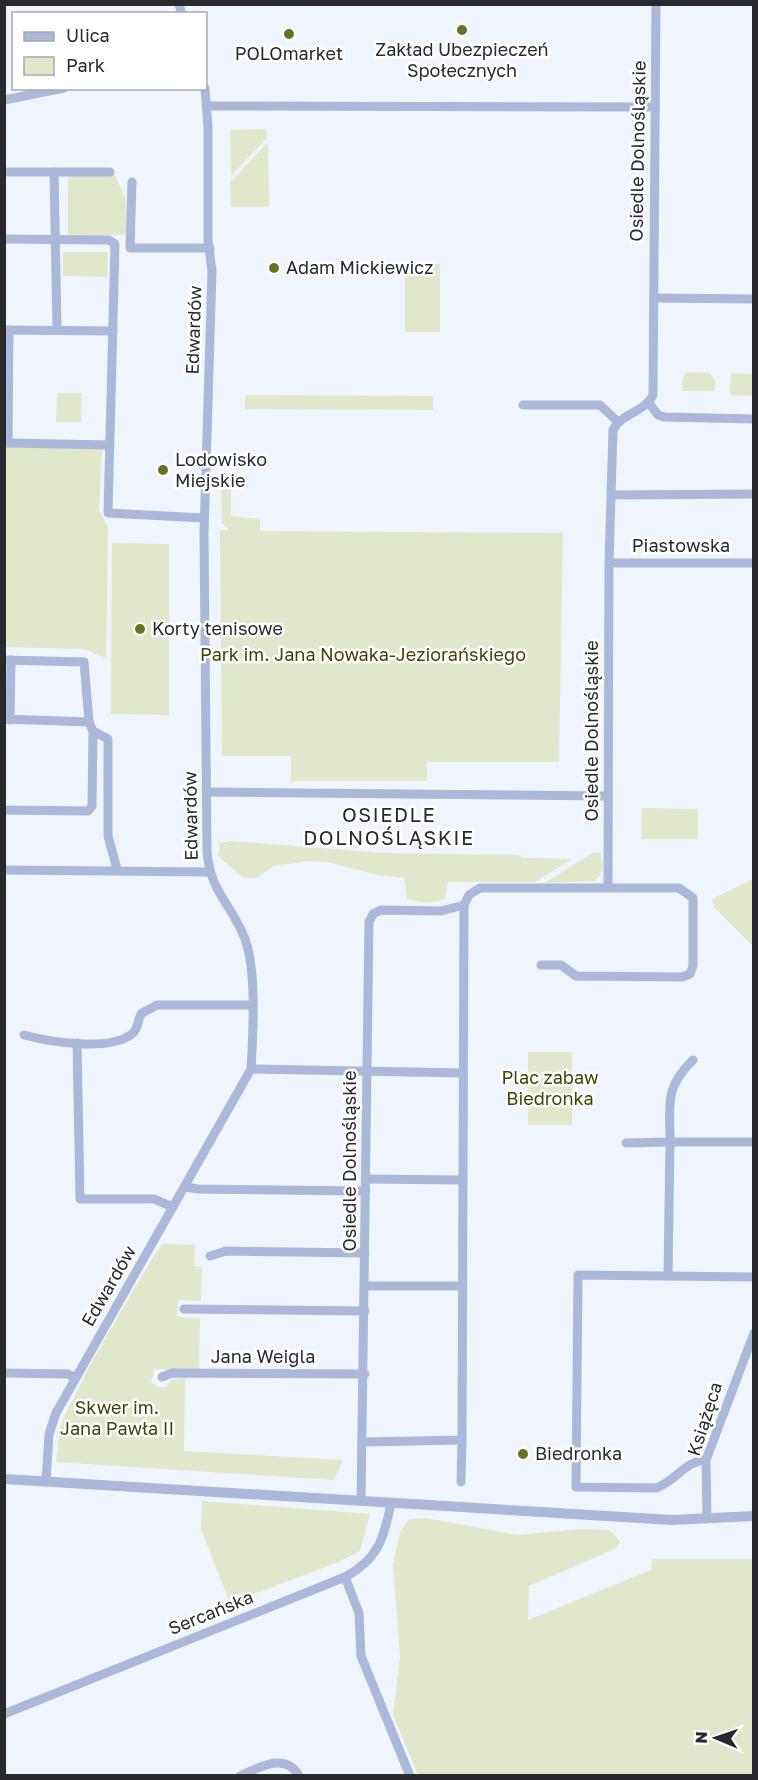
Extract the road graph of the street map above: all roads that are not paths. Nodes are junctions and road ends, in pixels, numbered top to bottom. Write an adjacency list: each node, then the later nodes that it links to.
1 (656, 4): 6 (street, Osiedle Dolnośląskie)
2 (54, 90): 4 (street)
3 (205, 90): 5 (street, Edwardów)
4 (4, 100)
5 (208, 106): 6 (street); 13 (street, Edwardów)
6 (655, 107): 14 (street, Osiedle Dolnośląskie)
7 (4, 172): 8 (street)
8 (54, 172): 9 (street); 12 (street)
9 (110, 172)
10 (132, 182): 13 (street)
11 (4, 239): 12 (street)
12 (56, 239): 16 (street); 18 (street)
13 (210, 248): 27 (street, Edwardów)
14 (654, 298): 15 (street); 19 (street, Osiedle Dolnośląskie)
15 (753, 299)
16 (57, 329): 17 (street); 18 (street)
17 (7, 330): 23 (street)
18 (113, 331): 24 (street)
19 (649, 403): 21 (street); 22 (street)
20 (524, 405): 22 (street)
21 (753, 419)
22 (617, 421): 26 (street, Osiedle Dolnośląskie)
23 (6, 443): 24 (street)
24 (110, 445): 27 (street)
25 (753, 494): 26 (street)
26 (612, 495): 28 (street, Osiedle Dolnośląskie)
27 (204, 518): 34 (street, Edwardów)
28 (609, 563): 29 (street, Piastowska); 35 (street, Osiedle Dolnośląskie)
29 (753, 563)
30 (8, 660): 31 (street); 32 (street)
31 (7, 719): 32 (street)
32 (88, 722): 33 (street)
33 (93, 731): 36 (street); 37 (street)
34 (207, 792): 35 (street); 39 (street, Edwardów)
35 (608, 796): 40 (street, Osiedle Dolnośląskie)
36 (4, 810)
37 (117, 869): 38 (street); 39 (street)
38 (4, 870)
39 (209, 872): 43 (street, Edwardów)
40 (608, 886): 41 (street, Osiedle Dolnośląskie); 42 (street)
41 (464, 905): 48 (street, Osiedle Dolnośląskie); 49 (street)
42 (541, 965)
43 (252, 1005): 45 (street); 47 (street, Edwardów)
44 (24, 1035): 45 (street)
45 (77, 1043): 57 (street)
46 (693, 1060): 50 (street)
47 (251, 1069): 48 (street); 55 (street, Edwardów)
48 (367, 1072): 49 (street); 53 (street, Osiedle Dolnośląskie)
49 (463, 1073): 54 (street)
50 (670, 1142): 51 (street); 52 (street); 60 (street)
51 (753, 1142)
52 (626, 1143)
53 (366, 1179): 54 (street); 56 (street, Osiedle Dolnośląskie)
54 (462, 1180): 63 (street)
55 (186, 1186): 56 (street); 57 (street, Edwardów)
56 (366, 1191): 58 (street, Osiedle Dolnośląskie)
57 (173, 1207): 70 (street, Edwardów)
58 (365, 1253): 59 (street); 62 (street, Osiedle Dolnośląskie)
59 (210, 1256)
60 (668, 1276): 61 (street); 73 (street)
61 (753, 1277)
62 (365, 1286): 63 (street); 65 (street, Osiedle Dolnośląskie)
63 (461, 1286): 71 (street)
64 (184, 1309): 65 (street)
65 (366, 1311): 68 (street, Osiedle Dolnośląskie)
66 (753, 1336): 73 (street, Książęca)
67 (4, 1372): 70 (street)
68 (365, 1374): 69 (street, Jana Weigla); 72 (street, Osiedle Dolnośląskie)
69 (162, 1377)
70 (75, 1378): 75 (street, Edwardów)
71 (462, 1440): 72 (street); 76 (street)
72 (364, 1442): 77 (street, Osiedle Dolnośląskie)
73 (706, 1460): 80 (street, Książęca)
74 (4, 1479): 75 (street)
75 (46, 1481): 77 (street)
76 (461, 1482)
77 (362, 1501): 78 (street)
78 (391, 1503): 80 (street); 81 (street, Sercańska)
79 (753, 1516): 80 (street)
80 (707, 1520)
81 (345, 1577): 82 (street, Sercańska); 85 (street)
82 (4, 1714)
83 (240, 1776): 84 (street)
84 (299, 1776)
85 (410, 1776)

